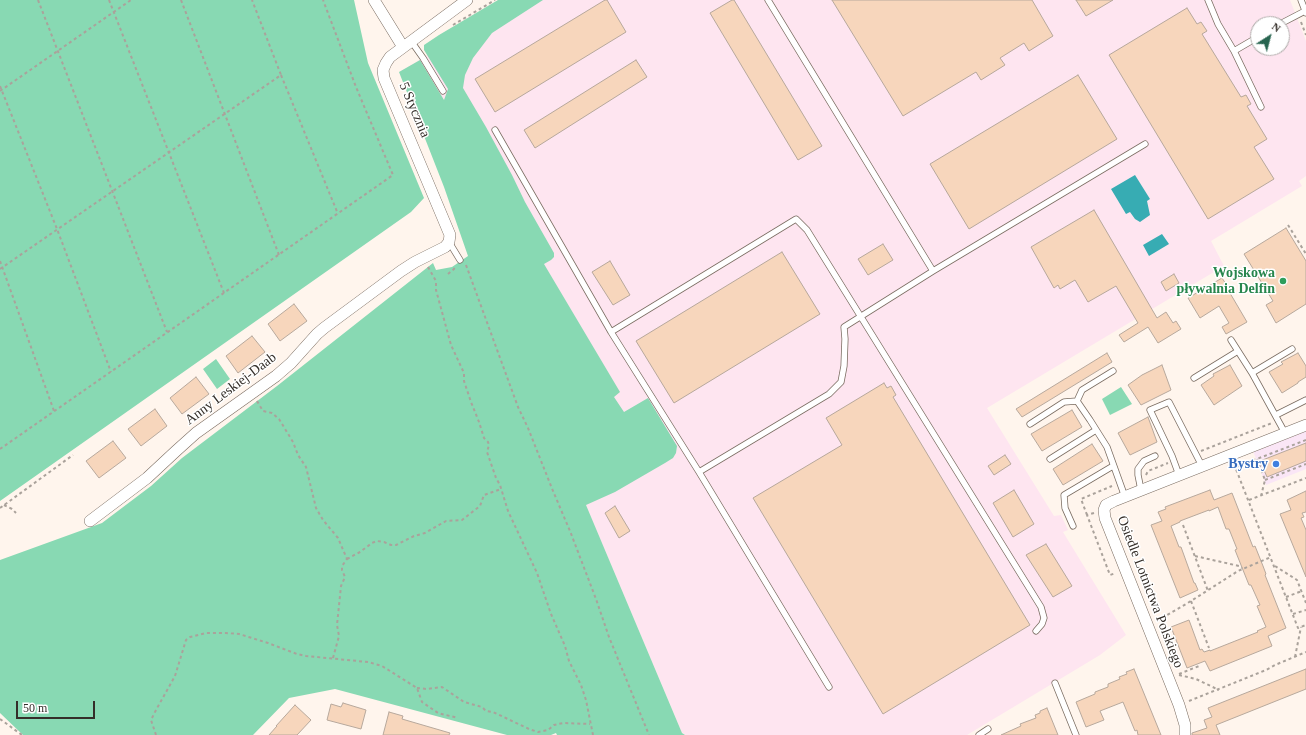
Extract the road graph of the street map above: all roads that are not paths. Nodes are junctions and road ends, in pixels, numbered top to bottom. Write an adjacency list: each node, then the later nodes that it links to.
1 (374, 0): 9 (street)
2 (467, 0): 9 (street, 5 Stycznia)
3 (768, 0): 17 (lane)
4 (1208, 0): 10 (lane)
5 (1301, 0): 6 (lane)
6 (1306, 12): 7 (lane)
7 (1290, 19)
8 (1250, 42): 10 (lane)
9 (407, 44): 11 (lane); 15 (street, 5 Stycznia)
10 (1234, 51): 12 (lane)
11 (443, 91)
12 (1261, 107)
13 (495, 130): 19 (lane)
14 (1145, 144): 17 (lane)
15 (449, 242): 16 (lane); 41 (street, Anny Leskiej-Daab)
16 (460, 260)
17 (933, 271): 18 (lane)
18 (860, 317): 19 (lane); 37 (lane); 43 (lane)
19 (611, 332): 37 (lane)
20 (1231, 340): 22 (lane)
21 (1292, 348): 24 (lane)
22 (1238, 351): 24 (lane); 25 (lane)
23 (1113, 371): 27 (lane)
24 (1252, 372): 28 (lane)
25 (1194, 378)
26 (1306, 400): 28 (lane)
27 (1077, 401): 29 (lane); 31 (lane)
28 (1276, 415): 32 (lane)
29 (1030, 424)
30 (1306, 425): 32 (street, Osiedle Lotnictwa Polskiego)
31 (1096, 430): 34 (lane); 35 (lane)
32 (1285, 433): 36 (street, Osiedle Lotnictwa Polskiego)
33 (1155, 456): 39 (lane)
34 (1050, 459)
35 (1113, 466): 40 (lane); 42 (lane)
36 (1202, 466): 38 (street, Osiedle Lotnictwa Polskiego); 38 (lane)
37 (699, 472): 45 (lane)
38 (1179, 475): 39 (street, Osiedle Lotnictwa Polskiego)
39 (1141, 490): 40 (street, Osiedle Lotnictwa Polskiego)
40 (1125, 497): 49 (street, Osiedle Lotnictwa Polskiego)
41 (90, 521)
42 (1073, 526)
43 (1036, 630)
44 (1055, 682): 48 (lane)
45 (829, 687)
46 (988, 729): 47 (lane)
47 (979, 735)
48 (1076, 735)
49 (1185, 735)

